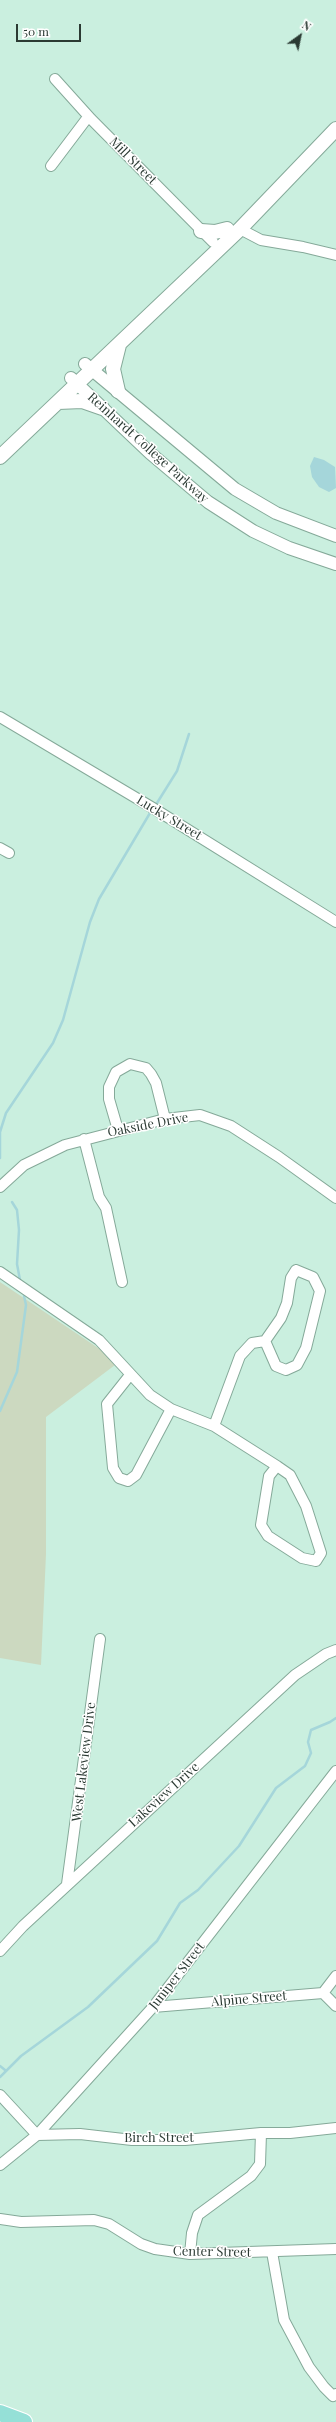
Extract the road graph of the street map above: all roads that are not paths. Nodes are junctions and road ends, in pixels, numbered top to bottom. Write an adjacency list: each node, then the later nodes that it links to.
1 (55, 79): 2 (street, Mill Street)
2 (88, 117): 4 (street); 6 (street, Mill Street)
3 (332, 133): 5 (main road)
4 (51, 166)
5 (233, 229): 6 (main road); 7 (main road); 8 (street); 9 (main road)
6 (201, 230): 7 (street, Mill Street)
7 (213, 242): 10 (main road)
8 (336, 255)
9 (120, 344): 10 (main road); 12 (main road)
10 (88, 367): 11 (main road); 12 (street, Reinhardt College Parkway)
11 (74, 381): 13 (main road); 14 (street, Reinhardt College Parkway); 15 (main road)
12 (118, 391): 17 (street, Reinhardt College Parkway)
13 (58, 402): 14 (main road); 16 (main road)
14 (102, 408): 18 (street, Reinhardt College Parkway)
15 (0, 447)
16 (0, 457)
17 (336, 536)
18 (336, 564)
19 (0, 717): 20 (street, Lucky Street)
20 (336, 922)
21 (165, 1119): 22 (street, Oakside Drive); 22 (street); 25 (street, Oakside Drive)
22 (118, 1130): 23 (street, Oakside Drive)
23 (84, 1139): 24 (street, Oakside Drive); 27 (street)
24 (0, 1187)
25 (336, 1198)
26 (0, 1272): 29 (street)
27 (122, 1282)
28 (265, 1341): 28 (street); 31 (street)
29 (130, 1375): 30 (street); 30 (street)
30 (171, 1409): 31 (street)
31 (214, 1426): 32 (street)
32 (277, 1466): 32 (street)
33 (100, 1639): 36 (street, West Lakeview Drive)
34 (336, 1650): 36 (street, Lakeview Drive)
35 (336, 1771): 41 (street, Juniper Street)
36 (67, 1884): 37 (street, Lakeview Drive)
37 (0, 1951)
38 (336, 1976): 39 (street)
39 (323, 1993): 40 (street); 41 (street, Alpine Street)
40 (336, 2006)
41 (153, 2007): 45 (street, Juniper Street)
42 (0, 2094): 45 (street)
43 (336, 2128): 44 (street, Birch Street)
44 (261, 2133): 45 (street, Birch Street); 50 (street)
45 (37, 2135): 46 (street, Juniper Street)
46 (0, 2165)
47 (0, 2219): 50 (street, Center Street)
48 (336, 2249): 49 (street, Center Street)
49 (272, 2252): 50 (street, Center Street); 51 (street)
50 (190, 2254)
51 (336, 2394)
52 (0, 2413): 53 (main road)
53 (24, 2422)

